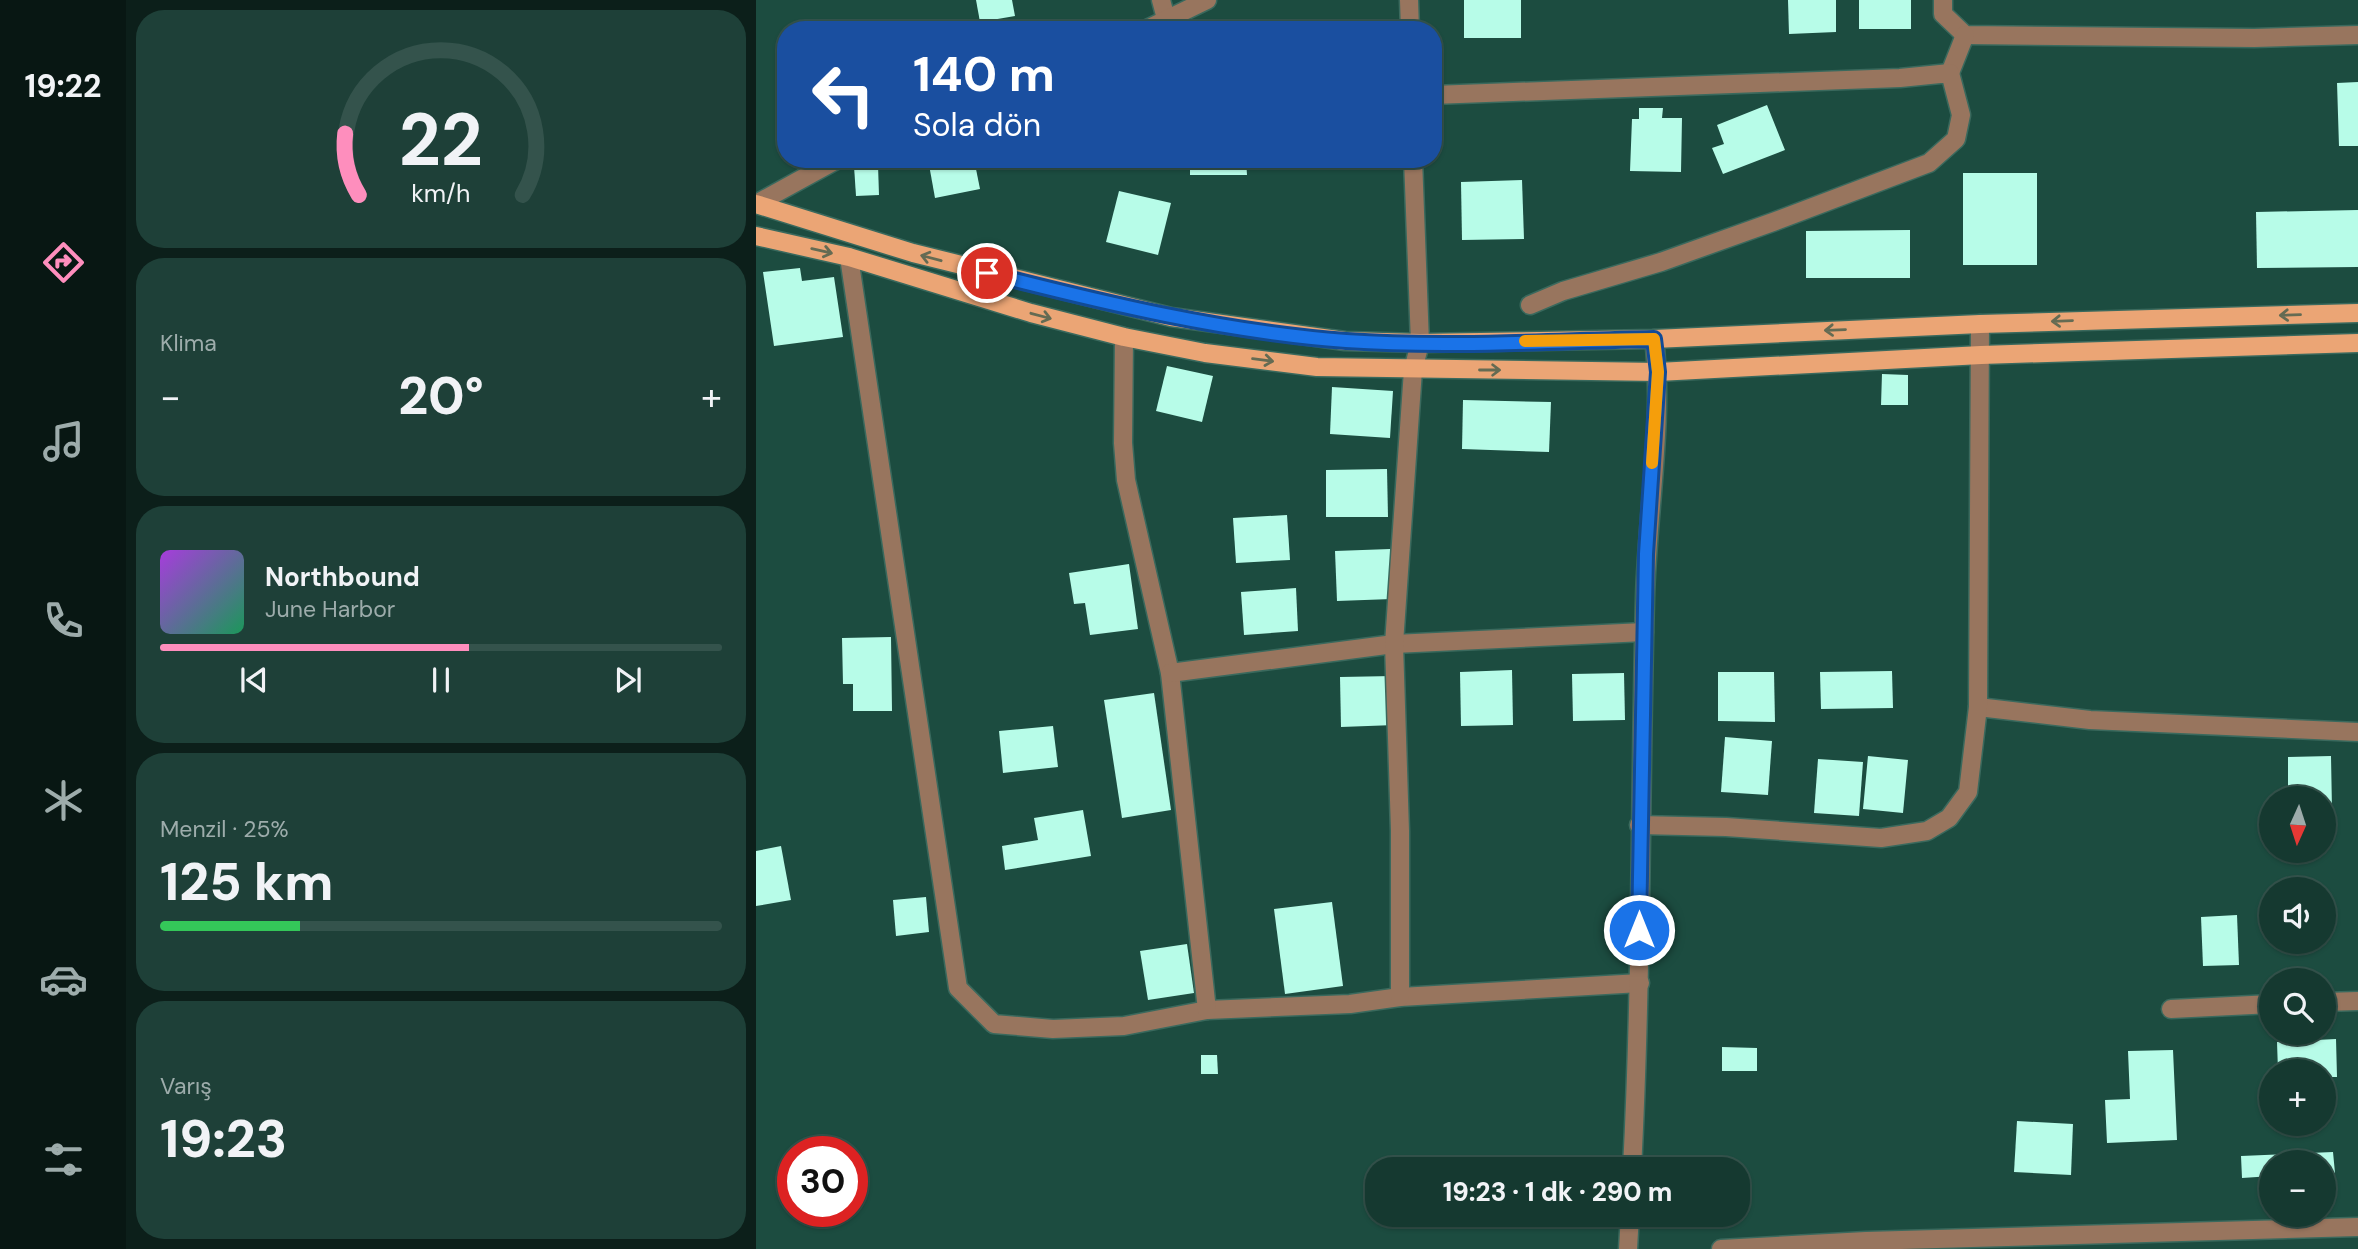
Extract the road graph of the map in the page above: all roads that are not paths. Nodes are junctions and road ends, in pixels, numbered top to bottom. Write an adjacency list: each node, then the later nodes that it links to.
1 (1161, 0): 5 (street)
2 (1207, 0): 6 (street)
3 (1409, 0): 7 (street)
4 (1943, 0): 8 (street)
5 (1167, 21)
6 (1174, 21)
7 (1410, 21)
8 (1965, 35): 9 (street); 10 (street)
9 (2358, 35)
10 (1950, 73): 11 (street); 17 (street)
11 (1442, 95)
12 (822, 168): 14 (street)
13 (1413, 168): 22 (street)
14 (756, 204): 22 (main road, one-way to 14)
15 (756, 236): 16 (main road, one-way to 16)
16 (849, 257): 20 (main road, one-way to 20); 39 (street)
17 (1530, 305)
18 (2358, 313): 19 (main road, one-way to 19)
19 (1980, 324): 21 (main road, one-way to 21); 24 (street)
20 (1125, 337): 25 (main road, one-way to 25); 29 (street)
21 (1654, 339): 22 (main road); 26 (street)
22 (1420, 343): 25 (street)
23 (2358, 343): 24 (main road)
24 (1982, 355): 26 (main road); 30 (street)
25 (1413, 370): 26 (main road, one-way to 26); 28 (street)
26 (1658, 372): 27 (street)
27 (1644, 632): 28 (street); 32 (street)
28 (1394, 644): 29 (street); 34 (street)
29 (1170, 673): 39 (street)
30 (1978, 708): 31 (street); 32 (street)
31 (2358, 732)
32 (1639, 825): 33 (street)
33 (1640, 983): 34 (street); 40 (street)
34 (1400, 997): 39 (street)
35 (2358, 1001): 36 (street)
36 (2336, 1002)
37 (2259, 1005): 38 (street)
38 (2171, 1009)
39 (1207, 1010)
40 (1633, 1157)
41 (1629, 1227): 43 (street)
42 (2358, 1227): 44 (street)
43 (1628, 1249)
44 (1721, 1249)

